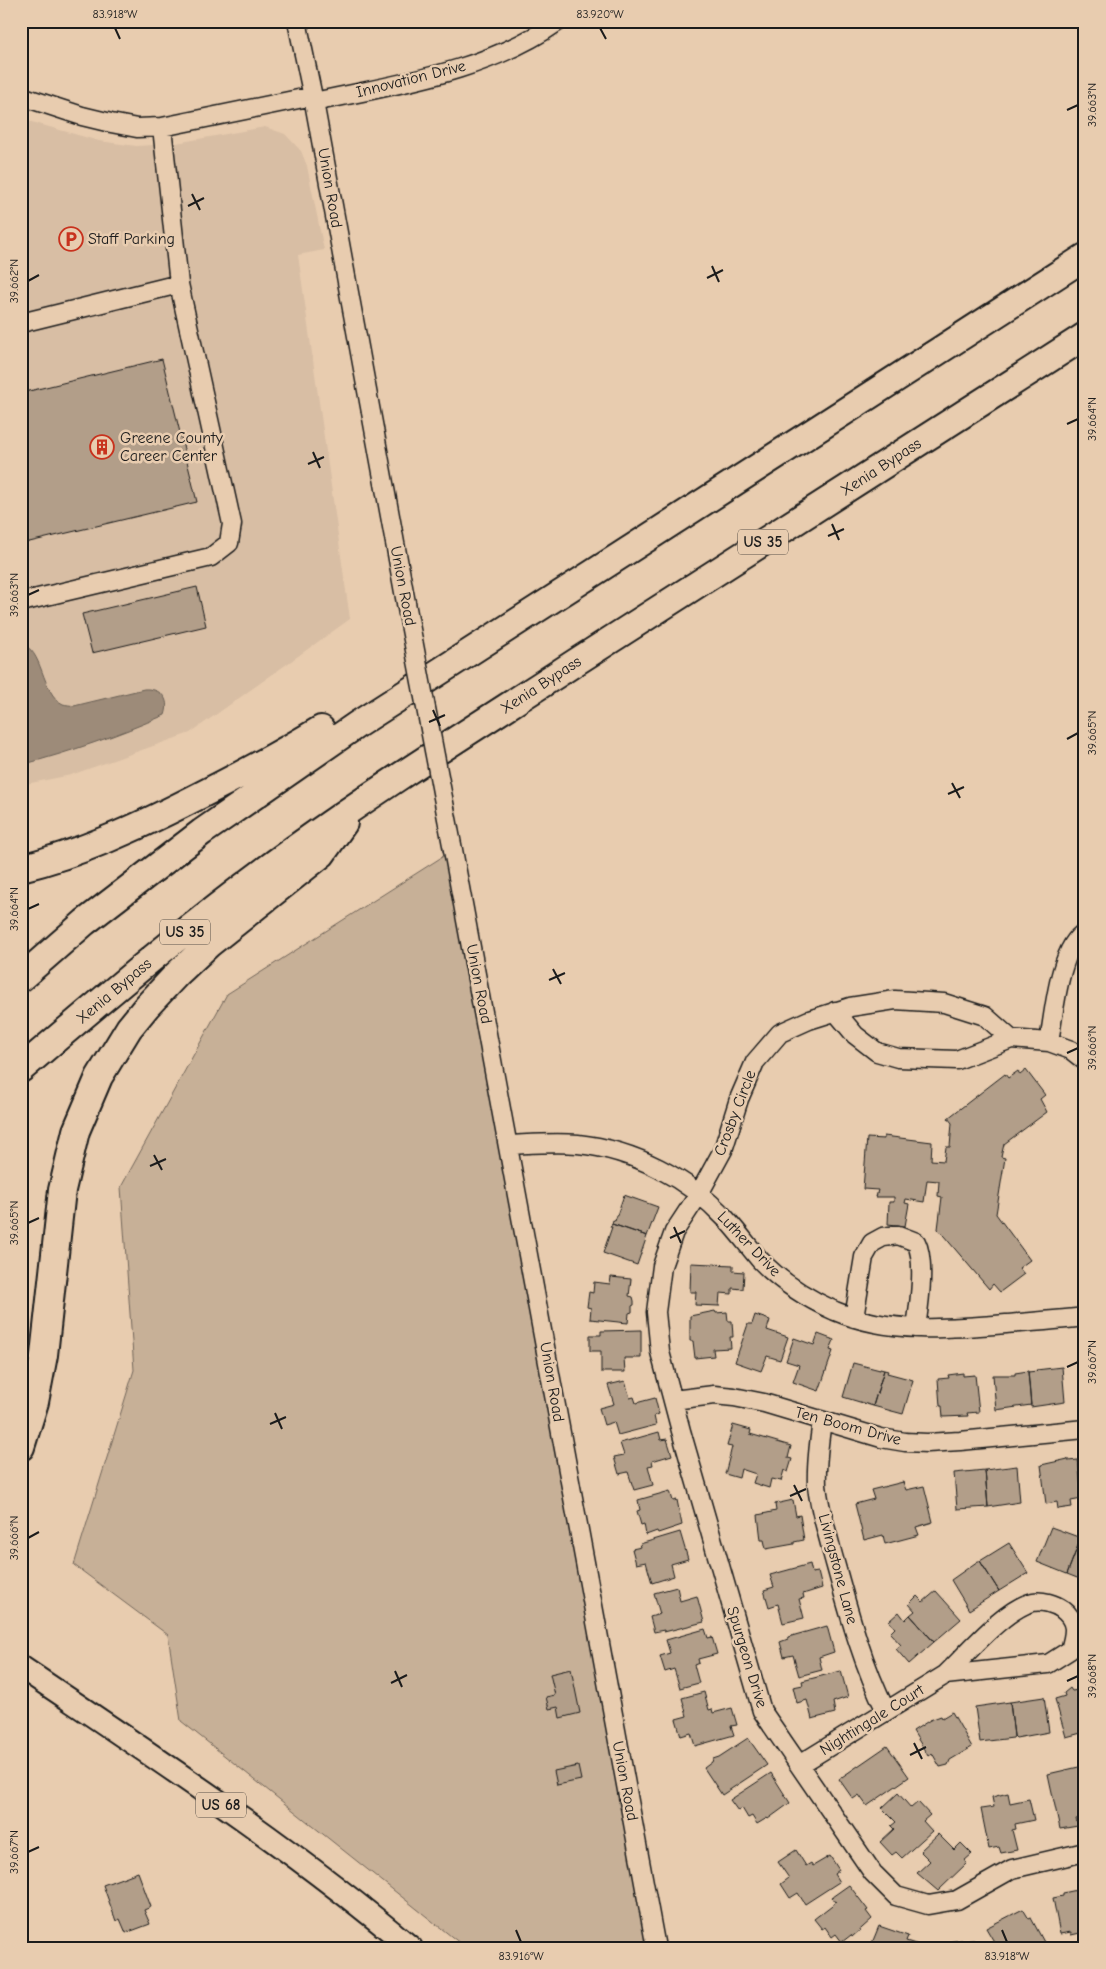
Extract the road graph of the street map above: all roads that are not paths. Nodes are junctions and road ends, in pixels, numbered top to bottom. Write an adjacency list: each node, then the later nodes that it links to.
1 (297, 21): 4 (street, Union Road)
2 (558, 21): 4 (street, Innovation Drive)
3 (21, 96): 5 (street, Innovation Drive)
4 (314, 99): 5 (street, Innovation Drive); 21 (street, Union Road, bridge)
5 (162, 126): 7 (street)
6 (1085, 257): 11 (highway)
7 (179, 284): 8 (street); 10 (street)
8 (21, 323)
9 (1085, 336): 12 (highway, Xenia Bypass / US 35)
10 (21, 602)
11 (358, 724): 13 (highway); 15 (highway)
12 (358, 805): 20 (highway, Xenia Bypass / US 35); 29 (highway)
13 (21, 868)
14 (1085, 932): 18 (street)
15 (21, 978)
16 (835, 1012): 17 (street, Crosby Circle); 17 (street); 22 (street, Crosby Circle)
17 (1011, 1039): 18 (street)
18 (1049, 1042): 19 (street)
19 (1085, 1061)
20 (21, 1070)
21 (510, 1145): 22 (street, Luther Drive); 36 (street, Union Road)
22 (699, 1194): 24 (street, Luther Drive); 26 (street, Spurgeon Drive)
23 (1085, 1317): 25 (street, Luther Drive)
24 (854, 1318): 25 (street, Luther Drive); 25 (street)
25 (916, 1328)
26 (673, 1400): 27 (street, Ten Boom Drive); 33 (street, Spurgeon Drive)
27 (822, 1421): 28 (street, Ten Boom Drive); 32 (street, Livingstone Lane)
28 (1085, 1429)
29 (21, 1447)
30 (21, 1667): 35 (main road, US 68)
31 (945, 1675): 31 (street, Nightingale Court); 32 (street, Nightingale Court)
32 (886, 1711): 33 (street, Nightingale Court)
33 (799, 1765): 34 (street, Spurgeon Drive)
34 (1085, 1852)
35 (411, 1948)
36 (656, 1948)

